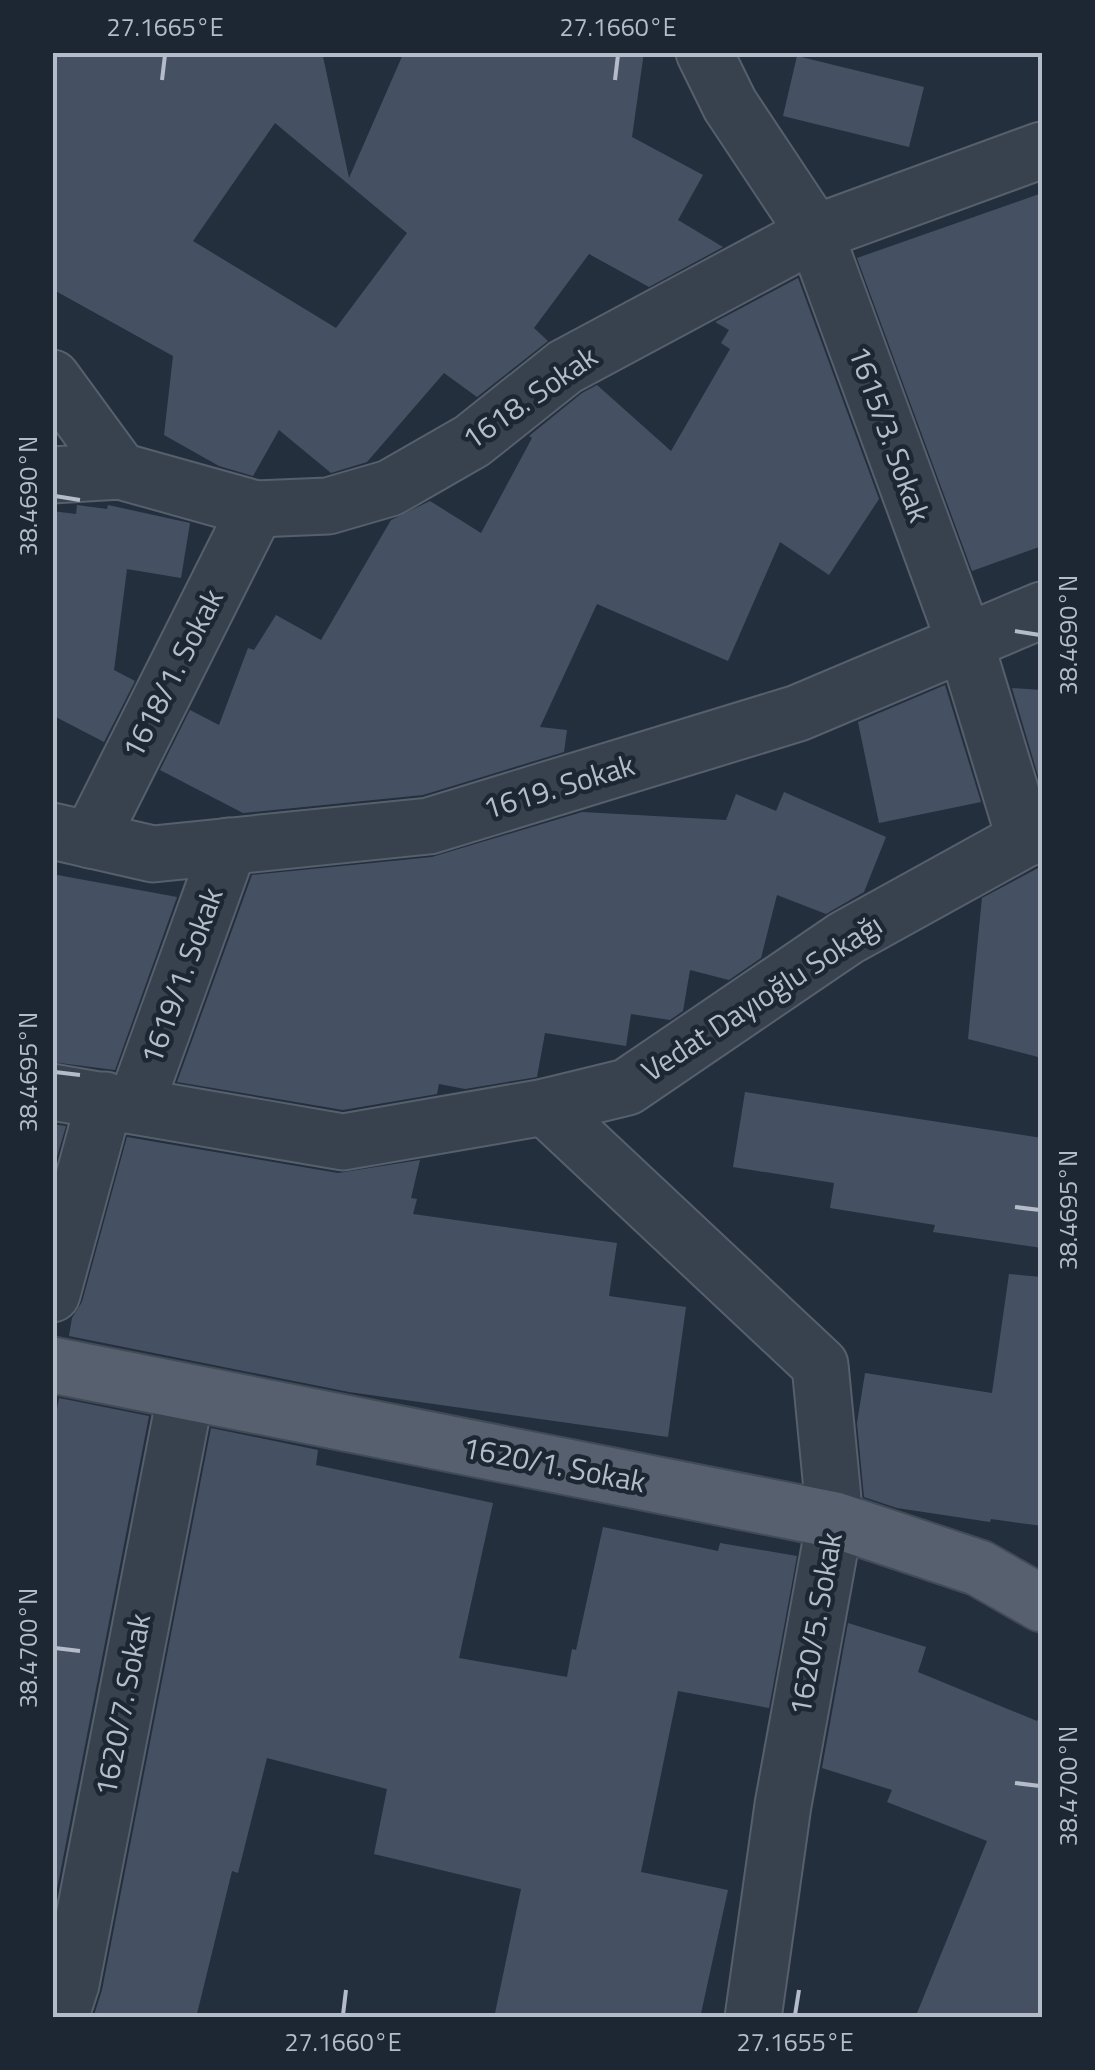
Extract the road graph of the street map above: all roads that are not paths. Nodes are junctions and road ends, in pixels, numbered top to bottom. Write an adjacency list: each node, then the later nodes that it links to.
1 (704, 52): 3 (street, 1615/3. Sokak)
2 (1042, 150): 3 (street, 1618. Sokak)
3 (815, 233): 7 (street, 1618. Sokak); 9 (street, 1615/3. Sokak)
4 (52, 378): 5 (street)
5 (120, 470): 6 (street, 1618. Sokak); 7 (street, 1618. Sokak)
6 (52, 474)
7 (256, 509): 10 (street, 1618/1. Sokak)
8 (1042, 610): 9 (street, 1619. Sokak)
9 (965, 642): 11 (street, 1615/3. Sokak); 12 (street, 1619. Sokak)
10 (71, 835): 12 (street, 1619. Sokak)
11 (1034, 836): 14 (street, Vedat Dayıoğlu Sokağı)
12 (229, 846): 13 (street, 1619/1. Sokak)
13 (97, 1099): 14 (street, Vedat Dayıoğlu Sokağı); 15 (street, 1619/1. Sokak)
14 (546, 1108): 18 (street, 1620/5. Sokak)
15 (52, 1294)
16 (52, 1365): 17 (main road, 1620/1. Sokak)
17 (186, 1392): 18 (main road, 1620/1. Sokak); 20 (street, 1620/7. Sokak)
18 (835, 1520): 19 (main road, 1620/1. Sokak); 21 (street, 1620/5. Sokak)
19 (1042, 1604)
20 (60, 2018)
21 (753, 2018)

